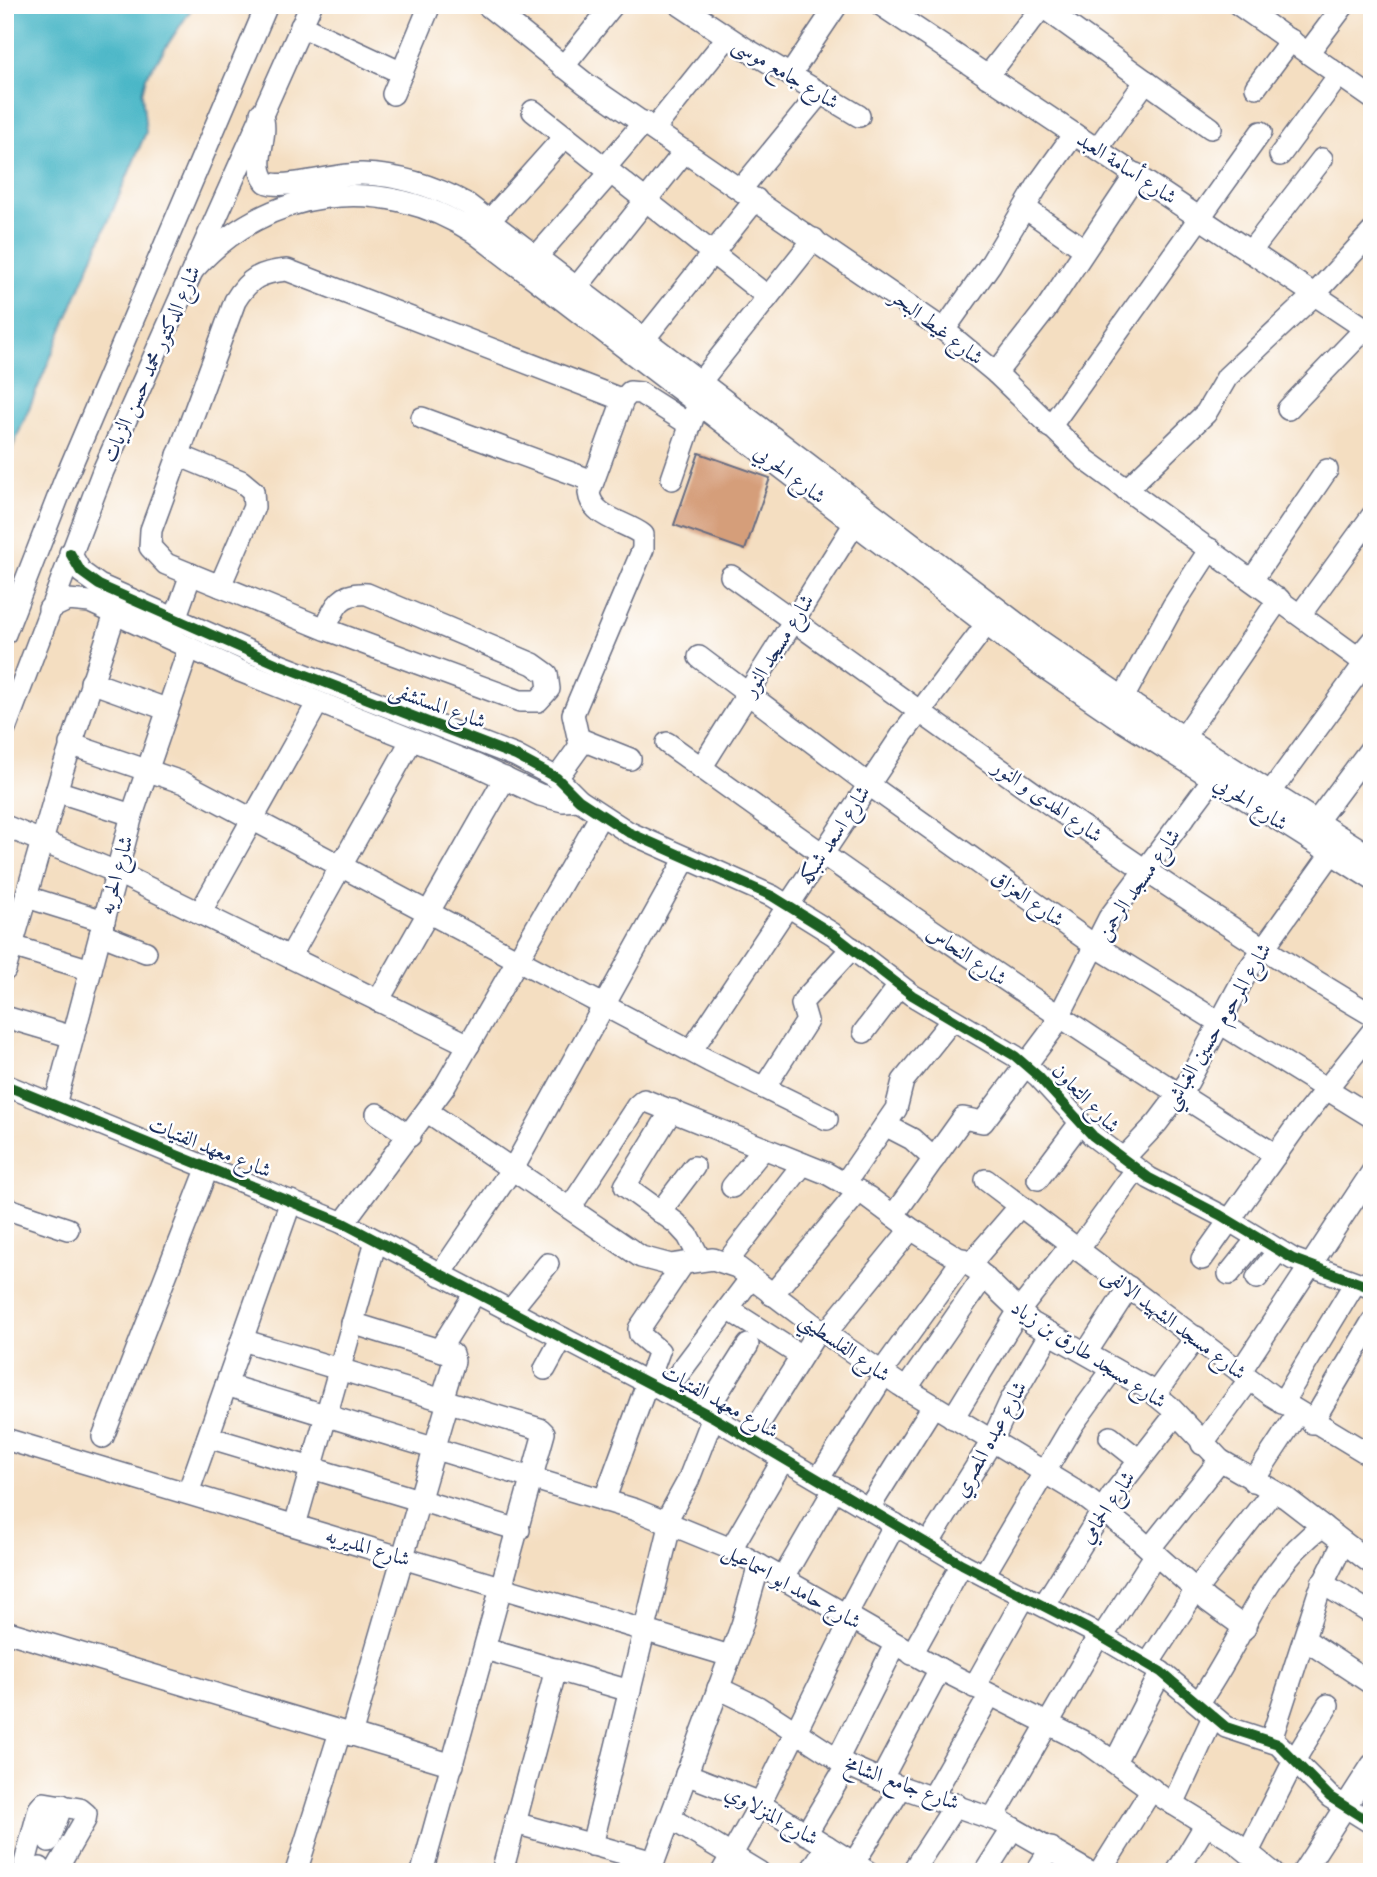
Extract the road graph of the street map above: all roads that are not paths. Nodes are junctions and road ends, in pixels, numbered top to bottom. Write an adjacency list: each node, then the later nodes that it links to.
1 (267, 5): 88 (street, شارع الدكتور محمد حسن الزيات)
2 (311, 5): 13 (street, شارع الدكتور محمد حسن الزيات)
3 (430, 5): 17 (street)
4 (487, 5): 12 (street, شارع غيط البحر)
5 (613, 5): 16 (street)
6 (680, 5): 14 (street, شارع جامع موسى)
7 (837, 5): 18 (street)
8 (882, 5): 20 (street, شارع أسامة العبد)
9 (1239, 5): 15 (street)
10 (1344, 5): 15 (street)
11 (1041, 6): 20 (street); 21 (street)
12 (513, 13): 16 (street, شارع غيط البحر)
13 (301, 26): 17 (street); 27 (street, شارع الدكتور محمد حسن الزيات)
14 (727, 38): 18 (street, شارع جامع موسى); 29 (street)
15 (1299, 47): 19 (street); 22 (street)
16 (563, 67): 29 (street, شارع غيط البحر)
17 (402, 73): 24 (street)
18 (790, 75): 23 (street, شارع جامع موسى)
19 (1339, 75): 25 (street); 36 (street)
20 (987, 77): 32 (street, شارع أسامة العبد)
21 (1146, 81): 30 (street); 34 (street)
22 (1256, 87)
23 (820, 93): 28 (street, شارع جامع موسى); 41 (street)
24 (393, 94)
25 (1372, 97)
26 (533, 111): 33 (street)
27 (261, 113): 40 (street, شارع الحربي); 52 (street, شارع الدكتور محمد حسن الزيات)
28 (859, 116)
29 (649, 126): 35 (street, شارع غيط البحر); 38 (street)
30 (1211, 128)
31 (1261, 132): 44 (street)
32 (1074, 134): 34 (street, شارع أسامة العبد); 43 (street)
33 (565, 135): 38 (street); 45 (street)
34 (1097, 149): 39 (street, شارع أسامة العبد)
35 (685, 151): 41 (street, شارع غيط البحر); 42 (street)
36 (1280, 155)
37 (1322, 159): 49 (street)
38 (608, 170): 42 (street); 51 (street)
39 (1136, 174): 44 (street, شارع أسامة العبد); 48 (street)
40 (401, 189): 45 (street, شارع الحربي); 52 (street, شارع الحربي); 62 (street, شارع الحربي)
41 (748, 194): 47 (street, شارع غيط البحر); 50 (street)
42 (646, 200): 50 (street); 53 (street)
43 (1025, 208): 48 (street); 56 (street)
44 (1200, 216): 49 (street, شارع أسامة العبد); 66 (street)
45 (490, 220): 51 (street, شارع الحربي)
46 (1372, 232): 54 (street)
47 (814, 239): 55 (street); 56 (street, شارع غيط البحر)
48 (1084, 248): 59 (street)
49 (1251, 252): 54 (street, شارع أسامة العبد)
50 (713, 253): 55 (street); 58 (street)
51 (537, 256): 53 (street, شارع الحربي)
52 (193, 270): 75 (street, شارع الدكتور محمد حسن الزيات)
53 (578, 287): 58 (street, شارع الحربي)
54 (1313, 296): 57 (street, شارع أسامة العبد); 71 (street)
55 (768, 297): 60 (street)
56 (944, 330): 59 (street, شارع غيط البحر)
57 (1368, 331): 63 (street)
58 (645, 338): 60 (street, شارع الحربي)
59 (996, 373): 66 (street, شارع غيط البحر)
60 (701, 381): 95 (street, شارع الحربي)
61 (623, 400): 65 (street); 67 (street); 70 (street)
62 (698, 403): 65 (street); 73 (street, شارع الحربي)
63 (1288, 409)
64 (422, 418): 70 (street)
65 (691, 425): 69 (street)
66 (1050, 427): 71 (street, شارع غيط البحر)
67 (178, 455): 76 (street); 79 (street)
68 (1327, 470): 78 (street)
69 (672, 479)
70 (593, 481): 101 (street)
71 (1126, 490): 74 (street, شارع غيط البحر)
72 (1372, 516): 83 (street)
73 (855, 523): 84 (street, شارع مسجد النور); 85 (street, شارع الحربي)
74 (1210, 549): 78 (street, شارع غيط البحر); 95 (street)
75 (70, 553): 81 (street, شارع الدكتور محمد حسن الزيات); 86 (street, شارع المستشفى)
76 (191, 574): 79 (street); 86 (street)
77 (731, 576): 84 (street, شارع الهدى و النور)
78 (1252, 580): 80 (street, شارع غيط البحر)
79 (220, 586): 87 (street)
80 (1279, 599): 83 (street, شارع غيط البحر); 100 (street)
81 (48, 608): 82 (street, شارع المستشفى); 99 (street, شارع الدكتور محمد حسن الزيات)
82 (115, 614): 86 (street, شارع المستشفى); 93 (street)
83 (1300, 615): 92 (street, شارع غيط البحر)
84 (793, 620): 94 (street, شارع مسجد النور); 98 (street, شارع الهدى و النور)
85 (986, 625): 98 (street, شارع اسعد شبكه); 111 (street, شارع الحربي)
86 (171, 629): 90 (street, شارع المستشفى); 110 (street, شارع المستشفى)
87 (325, 629): 87 (street)
88 (5, 634)
89 (1372, 641): 92 (street)
90 (189, 648): 96 (street, شارع المستشفى); 97 (street, شارع الحريه)
91 (699, 657): 94 (street, شارع العزاق)
92 (1365, 663): 114 (street)
93 (91, 682): 97 (street); 104 (street)
94 (748, 693): 107 (street, شارع مسجد النور); 112 (street, شارع العزاق)
95 (1123, 698): 100 (street, شارع الحربي)
96 (317, 704): 102 (street, شارع المستشفى); 118 (street)
97 (166, 709): 108 (street, شارع الحريه)
98 (919, 710): 112 (street, شارع اسعد شبكه); 127 (street, شارع الهدى و النور)
99 (5, 729)
100 (1184, 737): 114 (street, شارع الحربي)
101 (580, 739): 106 (street); 110 (street)
102 (411, 740): 109 (street, شارع المستشفى); 126 (street)
103 (667, 743): 107 (street, شارع النحاس)
104 (70, 744): 108 (street); 113 (street)
105 (1372, 747): 119 (street)
106 (629, 760)
107 (701, 768): 123 (street, شارع النحاس)
108 (146, 769): 116 (street, شارع الحريه); 118 (street)
109 (505, 778): 115 (street, شارع المستشفى); 132 (street)
110 (557, 778): 115 (street, شارع المستشفى)
111 (1213, 779): 114 (street, شارع الحربي); 127 (street, شارع مسجد الرحمن)
112 (868, 784): 123 (street, شارع اسعد شبكه); 135 (street, شارع العزاق)
113 (56, 791): 116 (street); 121 (street)
114 (1256, 792): 119 (street, شارع الحربي); 122 (street, شارع الحربي)
115 (579, 800): 117 (street, شارع المستشفى)
116 (132, 815): 128 (street, شارع الحريه)
117 (601, 815): 125 (street, شارع المستشفى); 141 (street)
118 (252, 819): 126 (street); 133 (street)
119 (1316, 822): 124 (street, شارع الحربي)
120 (5, 826): 121 (street)
121 (43, 840): 128 (street); 130 (street)
122 (1331, 854): 129 (street, شارع الحربي); 138 (street, شارع المرحوم حسين الغباشي)
123 (821, 856): 131 (street, شارع اسعد شبكه); 149 (street, شارع النحاس)
124 (1372, 856)
125 (685, 858): 131 (street, شارع المستشفى); 146 (street)
126 (341, 866): 132 (street); 140 (street)
127 (1146, 871): 135 (street, شارع مسجد الرحمن); 138 (street, شارع الهدى و النور)
128 (116, 872): 133 (street); 134 (street, شارع الحريه)
129 (1372, 879)
130 (27, 897): 134 (street); 136 (street)
131 (789, 905): 137 (street, شارع التعاون); 156 (street, شارع اسعد شبكه)
132 (429, 912): 141 (street); 145 (street)
133 (200, 913): 140 (street)
134 (102, 927): 139 (street); 143 (street, شارع الحريه)
135 (1094, 945): 149 (street, شارع مسجد الرحمن); 151 (street, شارع العزاق)
136 (12, 946): 142 (street); 143 (street)
137 (852, 948): 144 (street, شارع التعاون); 159 (street)
138 (1261, 949): 147 (street, شارع الهدى و النور); 151 (street, شارع المرحوم حسين الغباشي)
139 (146, 952)
140 (290, 957): 145 (street)
141 (518, 960): 146 (street); 155 (street)
142 (5, 970)
143 (91, 970): 154 (street, شارع الحريه)
144 (899, 986): 150 (street, شارع التعاون); 152 (street)
145 (379, 1001): 155 (street)
146 (604, 1005): 156 (street); 178 (street)
147 (1372, 1015)
148 (5, 1017): 154 (street)
149 (1059, 1018): 157 (street, شارع مسجد الرحمن); 161 (street, شارع النحاس)
150 (952, 1020): 157 (street, شارع التعاون); 169 (street)
151 (1219, 1025): 160 (street, شارع العزاق); 161 (street, شارع المرحوم حسين الغباشي)
152 (864, 1032)
153 (1372, 1032): 160 (street)
154 (73, 1037): 162 (street, شارع الحريه)
155 (469, 1045): 164 (street)
156 (691, 1051): 159 (street)
157 (1027, 1065): 168 (street, شارع التعاون); 173 (street, شارع مسجد الرحمن)
158 (5, 1086): 162 (street, شارع معهد الفتيات)
159 (764, 1088): 167 (street)
160 (1326, 1090): 166 (street, شارع العزاق); 172 (street)
161 (1179, 1095): 172 (street, شارع النحاس); 175 (street, شارع المرحوم حسين الغباشي)
162 (55, 1105): 176 (street, شارع معهد الفتيات)
163 (672, 1110): 171 (street, شارع مسجد طارق بن زياد); 187 (street, شارع مسجد طارق بن زياد); 188 (street)
164 (428, 1112): 170 (street); 178 (street, شارع الفلسطيني)
165 (377, 1114): 170 (street)
166 (1372, 1117)
167 (827, 1119)
168 (1080, 1123): 175 (street, شارع التعاون); 181 (street)
169 (885, 1125): 173 (street); 183 (street)
170 (410, 1136): 191 (street)
171 (764, 1148): 174 (street, شارع مسجد طارق بن زياد); 182 (street)
172 (1276, 1156): 190 (street)
173 (934, 1159): 189 (street)
174 (803, 1164): 183 (street, شارع مسجد طارق بن زياد); 200 (street)
175 (1129, 1165): 190 (street, شارع التعاون); 196 (street, شارع المرحوم حسين الغباشي)
176 (208, 1167): 184 (street, شارع معهد الفتيات); 242 (street)
177 (694, 1167): 188 (street)
178 (513, 1169): 187 (street, شارع الفلسطيني); 205 (street)
179 (1372, 1172): 202 (street)
180 (986, 1180): 185 (street, شارع مسجد الشهيد الالفى)
181 (1038, 1180)
182 (732, 1187)
183 (852, 1187): 189 (street, شارع مسجد طارق بن زياد); 211 (street)
184 (291, 1201): 191 (street, شارع معهد الفتيات); 221 (street)
185 (1020, 1206): 196 (street, شارع مسجد الشهيد الالفى); 203 (street)
186 (5, 1208): 192 (street)
187 (570, 1208): 199 (street, شارع الفلسطيني)
188 (660, 1212): 199 (street)
189 (893, 1216): 193 (street, شارع مسجد طارق بن زياد)
190 (1230, 1222): 194 (street, شارع التعاون); 198 (street)
191 (343, 1223): 195 (street, شارع معهد الفتيات)
192 (68, 1229)
193 (911, 1229): 203 (street, شارع مسجد طارق بن زياد); 217 (street)
194 (1257, 1239): 197 (street, شارع التعاون); 204 (street)
195 (376, 1241): 205 (street, شارع معهد الفتيات); 216 (street)
196 (1074, 1247): 209 (street, شارع مسجد الشهيد الالفى); 214 (street, شارع المرحوم حسين الغباشي)
197 (1278, 1251): 202 (street, شارع التعاون); 207 (street)
198 (1202, 1259)
199 (692, 1262): 200 (street, شارع الفلسطيني); 232 (street)
200 (727, 1262): 206 (street, شارع الفلسطيني)
201 (548, 1264): 213 (street)
202 (1309, 1266): 208 (street, شارع التعاون); 230 (street)
203 (972, 1267): 214 (street, شارع مسجد طارق بن زياد); 229 (street); 233 (street)
204 (1229, 1274)
205 (440, 1275): 210 (street, شارع معهد الفتيات)
206 (751, 1278): 211 (street, شارع الفلسطيني); 212 (street)
207 (1257, 1278)
208 (1363, 1286): 237 (street)
209 (1129, 1287): 219 (street, شارع مسجد الشهيد الالفى); 224 (street)
210 (475, 1293): 213 (street, شارع معهد الفتيات); 223 (street)
211 (772, 1294): 217 (street, شارع الفلسطيني)
212 (728, 1309): 225 (street); 232 (street)
213 (510, 1311): 220 (street, شارع معهد الفتيات)
214 (1018, 1312): 218 (street, شارع مسجد طارق بن زياد); 241 (street, شارع المرحوم حسين الغباشي)
215 (1372, 1322): 237 (street)
216 (352, 1323): 223 (street); 228 (street)
217 (822, 1332): 225 (street); 229 (street, شارع الفلسطيني)
218 (1050, 1333): 224 (street, شارع مسجد طارق بن زياد); 247 (street, شارع عبده المصري)
219 (1196, 1337): 230 (street, شارع مسجد الشهيد الالفى); 234 (street)
220 (562, 1338): 226 (street); 232 (street, شارع معهد الفتيات)
221 (242, 1340): 228 (street); 231 (street)
222 (748, 1345): 239 (street)
223 (440, 1349): 235 (street)
224 (1086, 1353): 227 (street, شارع مسجد طارق بن زياد)
225 (801, 1356): 245 (street)
226 (545, 1369)
227 (1113, 1369): 234 (street, شارع مسجد طارق بن زياد); 255 (street)
228 (339, 1370): 235 (street); 240 (street)
229 (883, 1374): 233 (street, شارع الفلسطيني); 257 (street)
230 (1245, 1376): 237 (street, شارع مسجد الشهيد الالفى); 248 (street)
231 (226, 1385): 240 (street, شارع حامد ابو اسماعيل); 243 (street)
232 (656, 1387): 239 (street, شارع معهد الفتيات); 261 (street)
233 (906, 1389): 236 (street, شارع الفلسطيني)
234 (1155, 1394): 238 (street, شارع مسجد طارق بن زياد)
235 (445, 1401): 249 (street); 256 (street)
236 (933, 1406): 241 (street, شارع الفلسطيني); 262 (street)
237 (1298, 1413): 250 (street, شارع مسجد الشهيد الالفى); 258 (street)
238 (1176, 1414): 248 (street, شارع مسجد طارق بن زياد); 252 (street, شارع الحمامي)
239 (709, 1415): 245 (street, شارع معهد الفتيات); 266 (street)
240 (326, 1416): 249 (street, شارع حامد ابو اسماعيل); 254 (street)
241 (953, 1418): 247 (street, شارع الفلسطيني)
242 (103, 1437)
243 (208, 1437): 254 (street); 259 (street)
244 (1110, 1437): 252 (street)
245 (750, 1438): 251 (street, شارع معهد الفتيات)
246 (5, 1439): 259 (street, شارع المديريه)
247 (992, 1441): 255 (street, شارع الفلسطيني); 270 (street, شارع عبده المصري)
248 (1202, 1444): 253 (street, شارع مسجد طارق بن زياد)
249 (434, 1449): 256 (street, شارع حامد ابو اسماعيل); 260 (street)
250 (1372, 1450)
251 (784, 1458): 257 (street, شارع معهد الفتيات); 271 (street)
252 (1139, 1460): 263 (street, شارع الحمامي)
253 (1220, 1460): 258 (street, شارع مسجد طارق بن زياد); 272 (street)
254 (311, 1468): 260 (street); 265 (street)
255 (1047, 1473): 263 (street, شارع الفلسطيني); 277 (street)
256 (533, 1479): 261 (street, شارع حامد ابو اسماعيل); 268 (street)
257 (827, 1483): 262 (street, شارع معهد الفتيات); 278 (street)
258 (1263, 1486): 267 (street, شارع مسجد طارق بن زياد); 281 (street)
259 (188, 1493): 265 (street, شارع المديريه)
260 (419, 1500): 268 (street); 273 (street)
261 (604, 1501): 266 (street, شارع حامد ابو اسماعيل)
262 (869, 1508): 264 (street, شارع معهد الفتيات)
263 (1102, 1510): 272 (street, شارع الفلسطيني); 282 (street, شارع الحمامي)
264 (895, 1524): 270 (street, شارع معهد الفتيات); 284 (street)
265 (295, 1525): 273 (street, شارع المديريه)
266 (668, 1525): 271 (street, شارع حامد ابو اسماعيل); 286 (street)
267 (1323, 1526): 269 (street, شارع مسجد طارق بن زياد); 285 (street)
268 (519, 1530): 280 (street)
269 (1343, 1542): 276 (street, شارع مسجد طارق بن زياد); 279 (street)
270 (928, 1544): 274 (street, شارع معهد الفتيات)
271 (731, 1549): 275 (street, شارع حامد ابو اسماعيل)
272 (1153, 1551): 281 (street, شارع الفلسطيني); 288 (street)
273 (402, 1558): 280 (street, شارع المديريه); 303 (street)
274 (962, 1563): 277 (street, شارع معهد الفتيات); 291 (street)
275 (759, 1564): 278 (street, شارع حامد ابو اسماعيل); 292 (street)
276 (1372, 1564)
277 (984, 1575): 282 (street, شارع معهد الفتيات)
278 (783, 1578): 284 (street, شارع حامد ابو اسماعيل)
279 (1322, 1583): 283 (street); 289 (street)
280 (503, 1587): 286 (street, شارع المديريه); 290 (street)
281 (1196, 1590): 285 (street, شارع الفلسطيني); 293 (street)
282 (1035, 1601): 288 (street, شارع معهد الفتيات); 299 (street, شارع الحمامي)
283 (1372, 1614)
284 (849, 1617): 291 (street, شارع حامد ابو اسماعيل); 304 (street)
285 (1245, 1628): 301 (street)
286 (645, 1630): 292 (street, شارع المديريه); 298 (street)
287 (5, 1631): 303 (street)
288 (1101, 1636): 293 (street, شارع معهد الفتيات); 302 (street)
289 (1304, 1639): 296 (street); 305 (street)
290 (485, 1649): 294 (street); 311 (street)
291 (903, 1649): 295 (street, شارع حامد ابو اسماعيل); 309 (street)
292 (730, 1656): 297 (street)
293 (1154, 1668): 301 (street, شارع معهد الفتيات); 310 (street)
294 (556, 1669): 298 (street); 325 (street)
295 (940, 1669): 299 (street, شارع حامد ابو اسماعيل); 314 (street, شارع المنزلاوي)
296 (1372, 1684)
297 (718, 1688): 304 (street, شارع جامع الشامخ); 313 (street)
298 (630, 1690): 330 (street)
299 (982, 1691): 302 (street, شارع حامد ابو اسماعيل); 316 (street, شارع الحمامي)
300 (1328, 1705): 308 (street)
301 (1206, 1710): 305 (street, شارع معهد الفتيات); 319 (street)
302 (1048, 1723): 310 (street, شارع حامد ابو اسماعيل); 323 (street)
303 (346, 1733): 311 (street); 339 (street)
304 (795, 1734): 309 (street, شارع جامع الشامخ); 317 (street)
305 (1271, 1740): 308 (street, شارع معهد الفتيات)
306 (1372, 1747): 307 (street)
307 (1372, 1757)
308 (1295, 1759): 321 (street, شارع معهد الفتيات); 334 (street)
309 (842, 1762): 314 (street, شارع جامع الشامخ); 328 (street)
310 (1115, 1762): 315 (street, شارع حامد ابو اسماعيل)
311 (453, 1765): 338 (street)
312 (1372, 1765): 321 (street)
313 (686, 1774): 317 (street, شارع المنزلاوي); 322 (street)
314 (891, 1784): 316 (street, شارع جامع الشامخ); 337 (street, شارع المنزلاوي)
315 (1152, 1789): 319 (street, شارع حامد ابو اسماعيل); 347 (street)
316 (932, 1797): 318 (street, شارع جامع الشامخ)
317 (760, 1804): 328 (street, شارع المنزلاوي); 333 (street)
318 (956, 1804): 323 (street, شارع جامع الشامخ); 343 (street)
319 (1173, 1804): 326 (street, شارع حامد ابو اسماعيل)
320 (62, 1805): 329 (street); 335 (street); 335 (street)
321 (1344, 1808): 324 (street, شارع معهد الفتيات); 349 (street)
322 (670, 1818): 333 (street); 336 (street)
323 (993, 1818): 327 (street, شارع جامع الشامخ)
324 (1370, 1822)
325 (515, 1823): 330 (street); 340 (street)
326 (1206, 1824): 334 (street, شارع حامد ابو اسماعيل); 348 (street)
327 (1013, 1828): 332 (street, شارع جامع الشامخ); 344 (street)
328 (806, 1833): 331 (street, شارع المنزلاوي)
329 (49, 1841)
330 (592, 1845): 336 (street)
331 (827, 1846): 337 (street, شارع المنزلاوي); 342 (street)
332 (1051, 1848): 345 (street); 346 (street, شارع جامع الشامخ)
333 (727, 1863): 341 (street)
334 (1261, 1865)
335 (37, 1867)
336 (655, 1868)
337 (857, 1869)
338 (429, 1870)
339 (296, 1872)
340 (502, 1872)
341 (759, 1872)
342 (810, 1872)
343 (912, 1872)
344 (985, 1872)
345 (1035, 1872)
346 (1089, 1872)
347 (1100, 1872)
348 (1177, 1872)
349 (1303, 1872)

